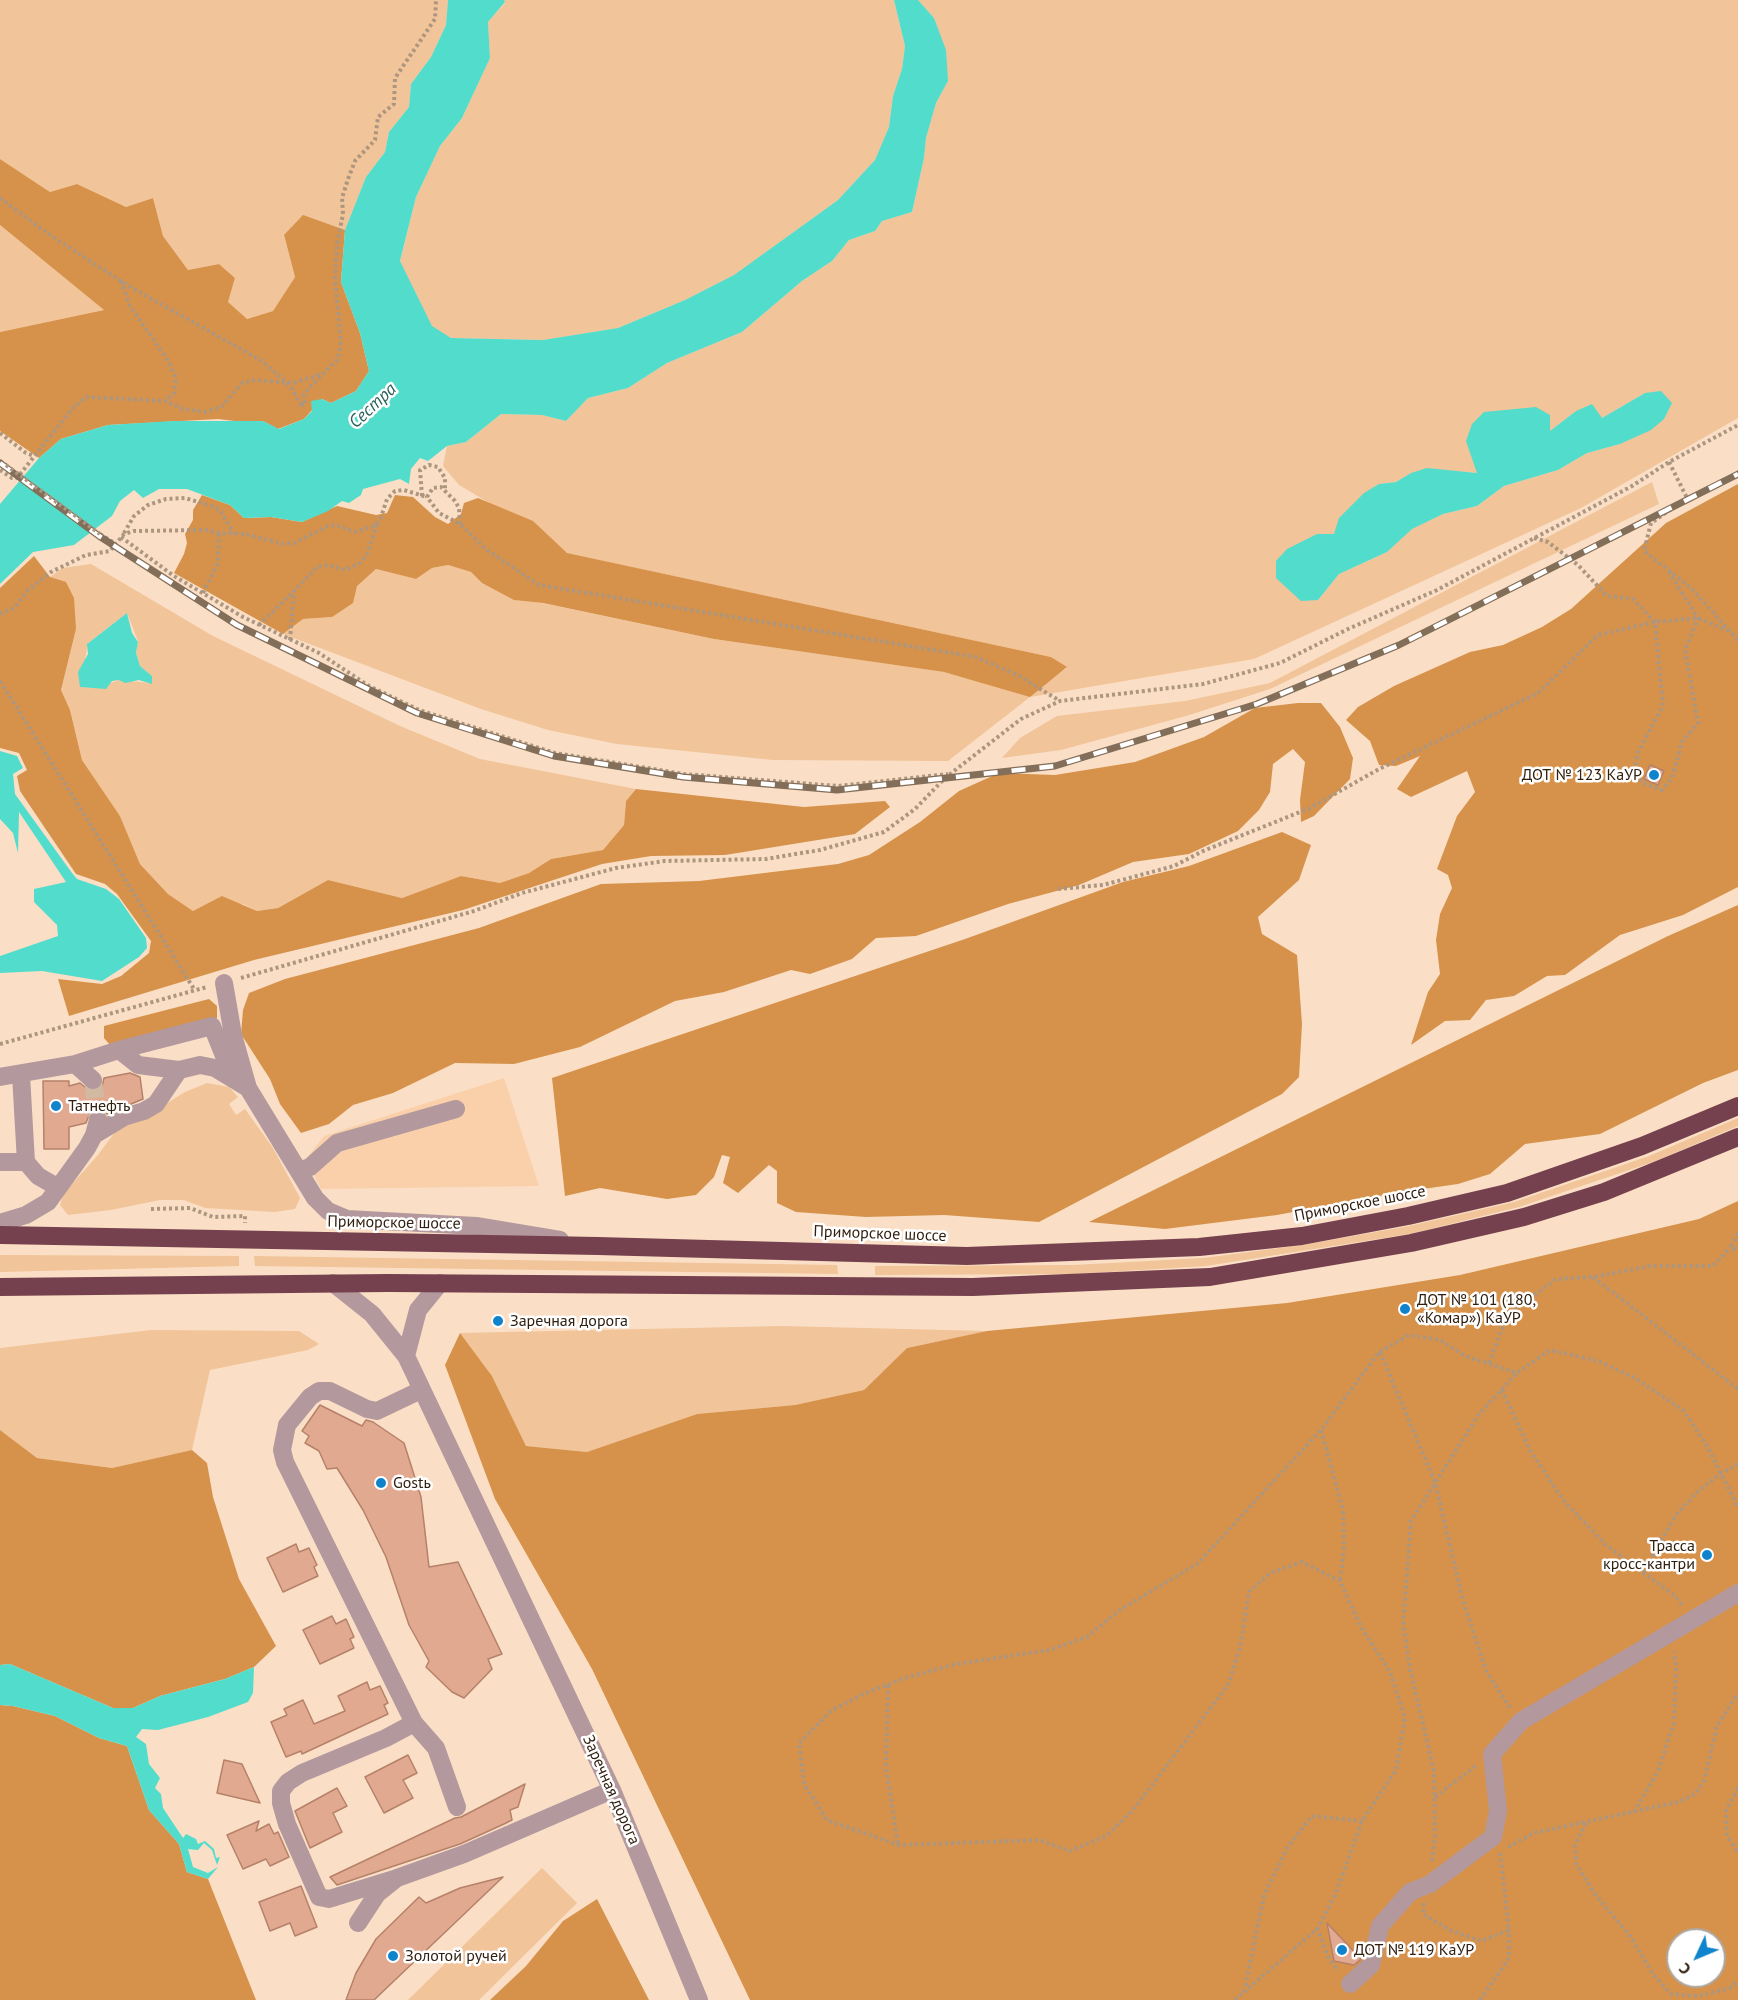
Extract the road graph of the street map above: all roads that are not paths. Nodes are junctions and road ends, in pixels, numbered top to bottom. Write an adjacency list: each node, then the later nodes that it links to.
1 (224, 983): 9 (street)
2 (119, 1050): 3 (street); 4 (street); 6 (street)
3 (75, 1064): 5 (street); 8 (street)
4 (179, 1070): 6 (street); 16 (street)
5 (21, 1075): 7 (street); 14 (street)
6 (232, 1076): 9 (street)
7 (0, 1077)
8 (93, 1080)
9 (248, 1089): 15 (street)
10 (1738, 1106): 20 (highway, Приморское шоссе)
11 (456, 1109): 15 (street)
12 (1738, 1137): 23 (highway)
13 (0, 1162): 14 (street)
14 (26, 1162): 16 (street)
15 (299, 1171): 19 (street)
16 (57, 1187): 17 (street)
17 (0, 1223)
18 (0, 1235): 19 (highway, Приморское шоссе)
19 (598, 1245): 20 (highway, Приморское шоссе)
20 (857, 1253): 23 (highway)
21 (333, 1283): 22 (highway); 24 (highway); 25 (street, Заречная дорога)
22 (440, 1284): 23 (highway); 25 (street)
23 (857, 1286)
24 (0, 1287)
25 (406, 1356): 26 (street, Заречная дорога)
26 (421, 1390): 28 (street); 29 (street, Заречная дорога)
27 (1738, 1593): 33 (street)
28 (414, 1723): 30 (street); 31 (street)
29 (612, 1790): 31 (street); 34 (street, Заречная дорога)
30 (457, 1807)
31 (396, 1878): 32 (street)
32 (358, 1923)
33 (1350, 1984)
34 (699, 2000)

